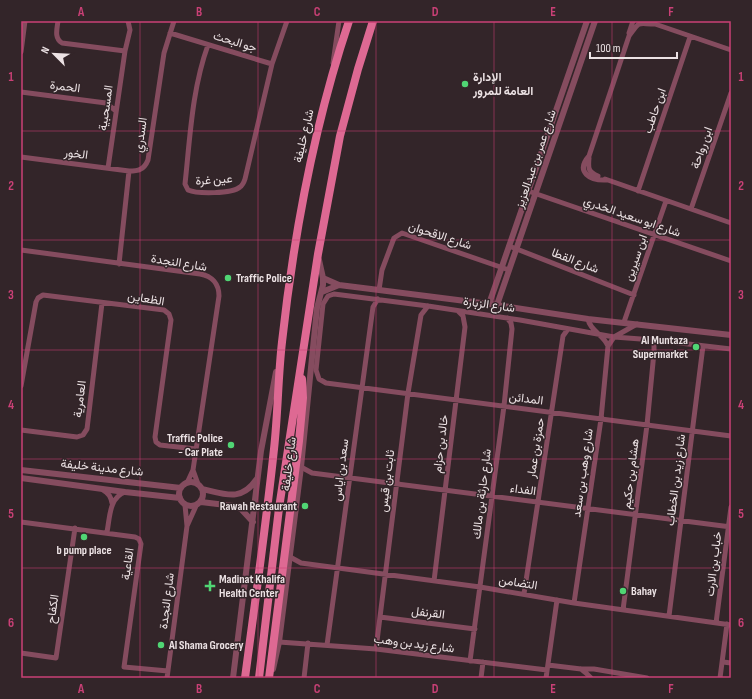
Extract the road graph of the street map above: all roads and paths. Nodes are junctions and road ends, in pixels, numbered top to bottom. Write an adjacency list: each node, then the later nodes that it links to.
1 (25, 21): 19 (street)
2 (58, 21): 18 (street)
3 (128, 21): 18 (street, المسحبية)
4 (174, 21): 13 (street, السدري)
5 (287, 21): 20 (street, عين غرة)
6 (339, 21): 21 (street, شارع خليفة)
7 (349, 21): 21 (main road, شارع خليفة)
8 (374, 21): 40 (main road, شارع خليفة)
9 (587, 21): 30 (street, شارع عمر بن عبدالعزيز)
10 (595, 21): 32 (street, شارع عمر بن عبدالعزيز)
11 (633, 21): 14 (street)
12 (653, 22): 14 (street); 15 (street)
13 (170, 33): 16 (street, جو البحث); 29 (street, السدري)
14 (629, 36): 31 (street)
15 (690, 37): 17 (street); 31 (street, ابن حاطب)
16 (208, 45): 20 (street, جو البحث); 20 (street, عين غرة)
17 (731, 50)
18 (125, 51): 24 (street, المسحبية)
19 (21, 52)
20 (272, 64)
21 (331, 78): 69 (main road, شارع خليفة)
22 (21, 92): 25 (street, الحمرة)
23 (731, 93): 34 (street, ابن رواحة)
24 (118, 97): 25 (street); 26 (street, المسحبية)
25 (106, 103): 26 (street)
26 (116, 111): 28 (street, المسحبية)
27 (21, 157): 28 (street, الخور)
28 (108, 168): 29 (street, الخور)
29 (128, 171): 42 (street)
30 (528, 191): 32 (street, شارع ابو سعيد الخدري); 37 (street, شارع عمر بن عبدالعزيز)
31 (638, 191): 33 (street)
32 (535, 194): 36 (street, شارع ابو سعيد الخدري); 38 (street, شارع عمر بن عبدالعزيز)
33 (666, 201): 34 (street); 36 (street, ابن سيرين)
34 (691, 209): 35 (street)
35 (731, 223)
36 (654, 236): 41 (street, شارع ابو سعيد الخدري); 49 (street, ابن سيرين)
37 (509, 246): 38 (street, شارع القطا); 43 (street, شارع عمر بن عبدالعزيز)
38 (516, 249): 44 (street, شارع عمر بن عبدالعزيز); 49 (street, شارع القطا)
39 (21, 250): 42 (street, شارع النجدة)
40 (318, 254): 45 (street, شارع خليفة); 73 (main road, شارع خليفة)
41 (731, 261)
42 (119, 264): 86 (street, شارع النجدة)
43 (501, 267): 44 (street, شارع الاقحوان); 47 (street, شارع الاقحوان); 53 (street, شارع عمر بن عبدالعزيز)
44 (509, 270): 54 (street, شارع عمر بن عبدالعزيز)
45 (323, 278): 46 (street, شارع الزبارة); 48 (street, شارع خليفة)
46 (339, 285): 47 (street, شارع الزبارة); 48 (street, شارع الزبارة)
47 (379, 290): 53 (street, شارع الزبارة)
48 (322, 292): 87 (street, شارع خليفة)
49 (634, 294): 61 (street, ابن سيرين)
50 (378, 299): 52 (street, شارع الزبارة); 74 (street, شارع الزبارة); 76 (street, سعد بن اياس)
51 (102, 303): 75 (street, الظعاين); 83 (street, العامرية); 86 (street, الظعاين)
52 (414, 304): 55 (street, شارع الزبارة); 57 (street)
53 (489, 304): 54 (street, شارع الزبارة)
54 (497, 305): 59 (street, شارع الزبارة)
55 (428, 306): 56 (street, شارع الزبارة); 57 (street)
56 (458, 311): 58 (street, شارع الزبارة); 78 (street, خالد بن حزام)
57 (421, 315): 77 (street, ثابت بن قيس)
58 (507, 318): 60 (street, شارع الزبارة); 64 (street, شارع حارثة بن مالك)
59 (588, 318): 61 (street, شارع الزبارة); 65 (street)
60 (520, 320): 63 (street, شارع الزبارة); 64 (street)
61 (624, 322): 62 (street, شارع الزبارة)
62 (637, 324): 66 (street, شارع الزبارة); 67 (street, شارع وهب بن سعد)
63 (568, 329): 65 (street, شارع الزبارة); 80 (street, حمزة بن عمار)
64 (512, 330): 79 (street, شارع حارثة بن مالك)
65 (600, 335): 67 (street, شارع الزبارة); 70 (street)
66 (731, 335)
67 (614, 337): 68 (street, شارع الزبارة); 70 (street, شارع وهب بن سعد)
68 (654, 340): 71 (street, شارع الزبارة); 82 (street, هشام بن حكيم)
69 (282, 343): 93 (street, شارع خليفة); 149 (main road, شارع خليفة)
70 (608, 346): 81 (street, شارع وهب بن سعد)
71 (703, 346): 72 (street, شارع الزبارة); 84 (street, شارع زيد بن الخطاب)
72 (731, 349)
73 (301, 362): 150 (main road, شارع خليفة); 151 (main road)
74 (319, 379): 76 (street, المدائن)
75 (21, 386)
76 (362, 387): 77 (street, المدائن); 92 (street, سعد بن اياس)
77 (408, 393): 78 (street, المدائن); 96 (street, ثابت بن قيس)
78 (457, 400): 79 (street, المدائن); 100 (street, خالد بن حزام)
79 (504, 406): 80 (street, المدائن); 102 (street, شارع حارثة بن مالك)
80 (551, 412): 81 (street, المدائن); 104 (street, حمزة بن عمار)
81 (601, 419): 82 (street, المدائن); 109 (street, شارع وهب بن سعد)
82 (647, 425): 84 (street, المدائن); 110 (street, هشام بن حكيم)
83 (21, 430)
84 (692, 431): 85 (street, المدائن); 111 (street, شارع زيد بن الخطاب)
85 (731, 436)
86 (196, 449): 89 (street, شارع النجدة)
87 (301, 467): 90 (street, الفداء); 94 (street, شارع خليفة)
88 (21, 470): 98 (street, شارع مدينة خليفة)
89 (193, 470): 95 (street, شارع النجدة); 97 (street, شارع النجدة)
90 (312, 473): 92 (street, الفداء); 94 (street)
91 (21, 478): 99 (street, شارع مدينة خليفة)
92 (350, 478): 96 (street, الفداء); 120 (street, سعد بن اياس)
93 (257, 479): 97 (street); 113 (street, شارع خليفة)
94 (300, 480): 118 (street, شارع خليفة)
95 (187, 483): 97 (street); 98 (street)
96 (397, 484): 100 (street, الفداء); 122 (street, ثابت بن قيس)
97 (200, 487): 106 (street)
98 (181, 488): 103 (street)
99 (102, 489): 101 (street, شارع مدينة خليفة); 105 (street)
100 (445, 490): 102 (street, الفداء); 123 (street, خالد بن حزام)
101 (125, 492): 103 (street, شارع مدينة خليفة); 105 (street)
102 (492, 496): 104 (street, الفداء); 124 (street, شارع حارثة بن مالك)
103 (180, 498): 107 (street)
104 (538, 502): 109 (street, الفداء); 125 (street, حمزة بن عمار)
105 (112, 503): 117 (street)
106 (199, 504): 107 (street); 113 (street); 114 (street, شارع النجدة)
107 (185, 505): 114 (street, شارع النجدة)
108 (731, 507): 115 (street, خباب بن الارت)
109 (588, 509): 110 (street, الفداء); 127 (street, شارع وهب بن سعد)
110 (636, 515): 111 (street, الفداء); 128 (street, هشام بن حكيم)
111 (681, 521): 115 (street, الفداء); 129 (street, شارع زيد بن الخطاب)
112 (21, 522): 116 (street, القاعية)
113 (252, 522): 148 (street, شارع خليفة)
114 (187, 526): 146 (street, شارع النجدة)
115 (730, 527): 131 (street, خباب بن الارت)
116 (75, 528): 117 (street, القاعية); 138 (street, الكفاح)
117 (107, 532): 146 (street, القاعية)
118 (290, 556): 119 (street, التضامن); 121 (street, شارع خليفة)
119 (301, 563): 120 (street, التضامن); 121 (street)
120 (338, 568): 122 (street, التضامن); 136 (street, سعد بن اياس)
121 (288, 570): 134 (street, شارع خليفة)
122 (385, 574): 123 (street, التضامن); 130 (street, ثابت بن قيس)
123 (434, 581): 124 (street, التضامن)
124 (480, 587): 125 (street, التضامن); 133 (street, شارع حارثة بن مالك)
125 (524, 594): 126 (street, التضامن)
126 (557, 600): 127 (street, التضامن); 143 (street)
127 (574, 603): 128 (street, التضامن)
128 (623, 610): 129 (street, التضامن)
129 (669, 616): 131 (street, التضامن)
130 (380, 617): 133 (street, القرنفل); 137 (street, ثابت بن قيس)
131 (716, 623): 132 (street, التضامن)
132 (729, 624): 141 (street)
133 (475, 629): 139 (street, شارع حارثة بن مالك)
134 (279, 642): 135 (street, شارع زيد بن وهب); 151 (street, شارع خليفة)
135 (308, 643): 136 (street, شارع زيد بن وهب); 152 (street)
136 (327, 645): 137 (street, شارع زيد بن وهب)
137 (376, 649): 139 (street, شارع زيد بن وهب)
138 (21, 653)
139 (470, 661): 140 (street, شارع زيد بن وهب)
140 (483, 662): 143 (street, شارع زيد بن وهب); 153 (street)
141 (723, 662): 142 (street); 157 (street)
142 (731, 663)
143 (547, 668): 144 (street, شارع زيد بن وهب); 154 (street)
144 (581, 669): 145 (street, شارع زيد بن وهب); 155 (street)
145 (598, 670): 155 (street); 156 (street, شارع زيد بن وهب)
146 (168, 671): 147 (street, شارع النجدة)
147 (167, 678)
148 (233, 678)
149 (245, 678)
150 (259, 678)
151 (270, 678)
152 (304, 678)
153 (481, 678)
154 (546, 678)
155 (591, 678)
156 (647, 678)
157 (720, 678)

